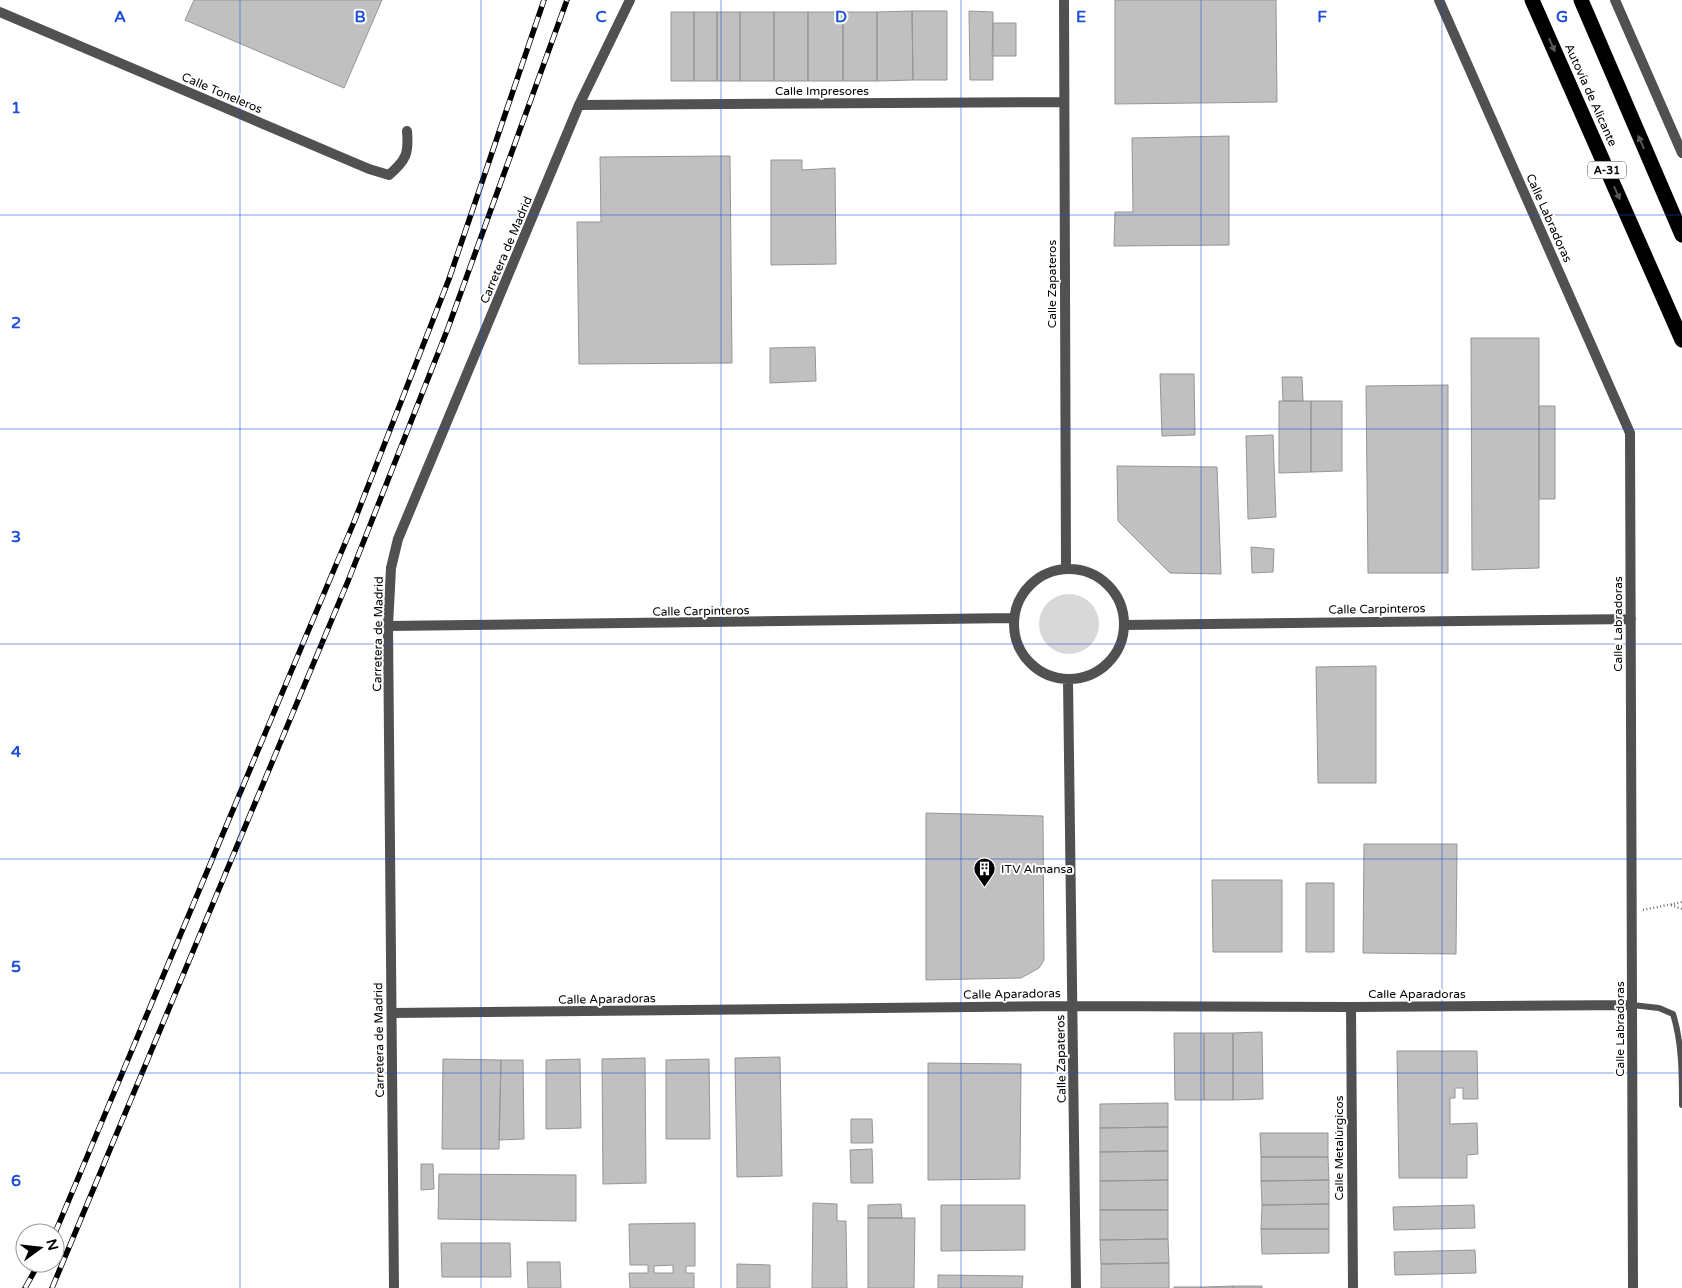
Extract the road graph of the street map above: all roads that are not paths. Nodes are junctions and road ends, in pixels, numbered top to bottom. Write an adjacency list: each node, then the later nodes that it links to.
1 (630, 0): 9 (street, Carretera de Madrid)
2 (1064, 0): 8 (street, Calle Zapateros)
3 (1439, 0): 16 (street, Calle Labradoras)
4 (1532, 0): 13 (highway, Autovía de Alicante / A-31, one-way to 13)
5 (1581, 0): 12 (highway, one-way to 5)
6 (1615, 0): 11 (street)
7 (0, 12): 10 (street, Calle Toneleros)
8 (1064, 102): 9 (street, Calle Impresores); 14 (street, Calle Zapateros)
9 (580, 105): 18 (street, Carretera de Madrid)
10 (407, 131)
11 (1682, 153)
12 (1682, 235)
13 (1682, 340)
14 (1066, 568): 15 (street); 17 (street)
15 (1014, 618): 18 (street, Calle Carpinteros); 19 (street)
16 (1631, 619): 17 (street, Calle Carpinteros); 20 (street, Calle Labradoras)
17 (1124, 625): 19 (street)
18 (388, 626): 23 (street, Carretera de Madrid)
19 (1068, 680): 21 (street, Calle Zapateros)
20 (1632, 1005): 22 (street, Calle Aparadoras); 24 (lane); 28 (street, Calle Labradoras)
21 (1073, 1006): 22 (street, Calle Aparadoras); 23 (street, Calle Aparadoras); 26 (street, Calle Zapateros)
22 (1351, 1007): 27 (street, Calle Metalúrgicos)
23 (392, 1014): 25 (street, Carretera de Madrid)
24 (1682, 1105)
25 (394, 1288)
26 (1076, 1288)
27 (1353, 1288)
28 (1633, 1288)

